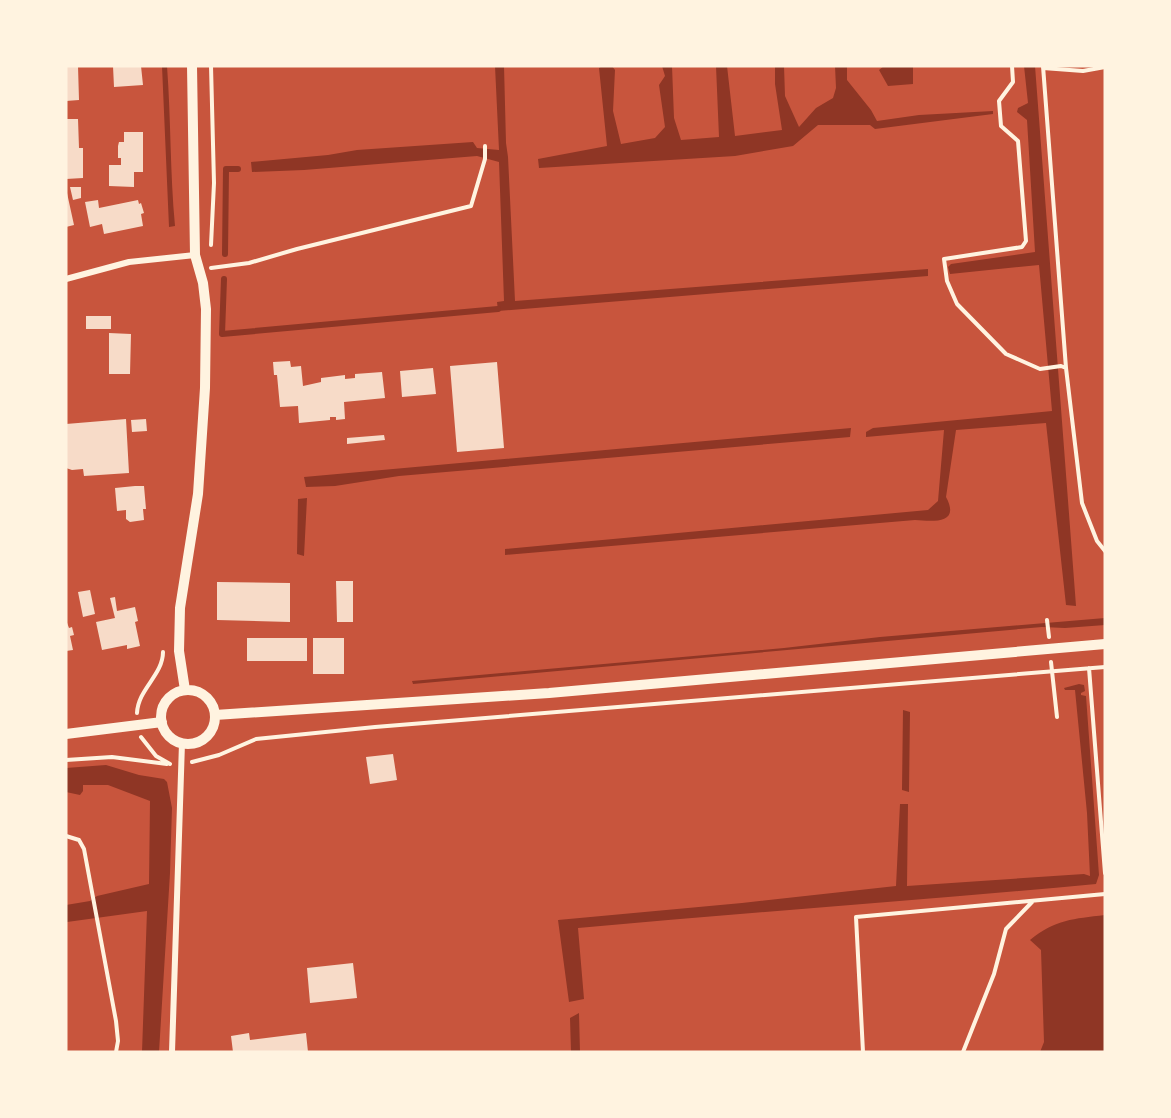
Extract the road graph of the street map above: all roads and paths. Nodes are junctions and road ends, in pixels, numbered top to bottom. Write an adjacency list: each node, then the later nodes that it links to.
1 (192, 66): 7 (street)
2 (211, 66): 7 (path)
3 (1012, 66): 9 (path)
4 (1043, 67): 5 (path); 9 (path)
5 (1105, 67)
6 (485, 146): 7 (path)
7 (197, 263): 8 (street); 18 (street)
8 (66, 279)
9 (1064, 367): 10 (path)
10 (1105, 551)
11 (1047, 620): 12 (path)
12 (1048, 630)
13 (163, 644): 22 (path)
14 (1105, 644): 19 (street)
15 (1105, 667): 16 (path)
16 (1089, 668): 17 (path); 29 (path)
17 (1052, 671): 20 (path); 27 (path)
18 (185, 690): 19 (street); 21 (street)
19 (215, 715): 24 (street)
20 (1057, 717)
21 (162, 722): 22 (street); 24 (street)
22 (137, 726): 23 (street); 26 (path)
23 (66, 734)
24 (182, 743): 27 (street)
25 (66, 760): 26 (path)
26 (167, 764): 27 (path)
27 (182, 764): 33 (street)
28 (66, 836): 32 (path)
29 (1105, 873)
30 (1105, 894): 31 (path)
31 (1033, 901): 34 (path); 35 (path)
32 (116, 1052)
33 (172, 1052)
34 (863, 1052)
35 (963, 1052)

